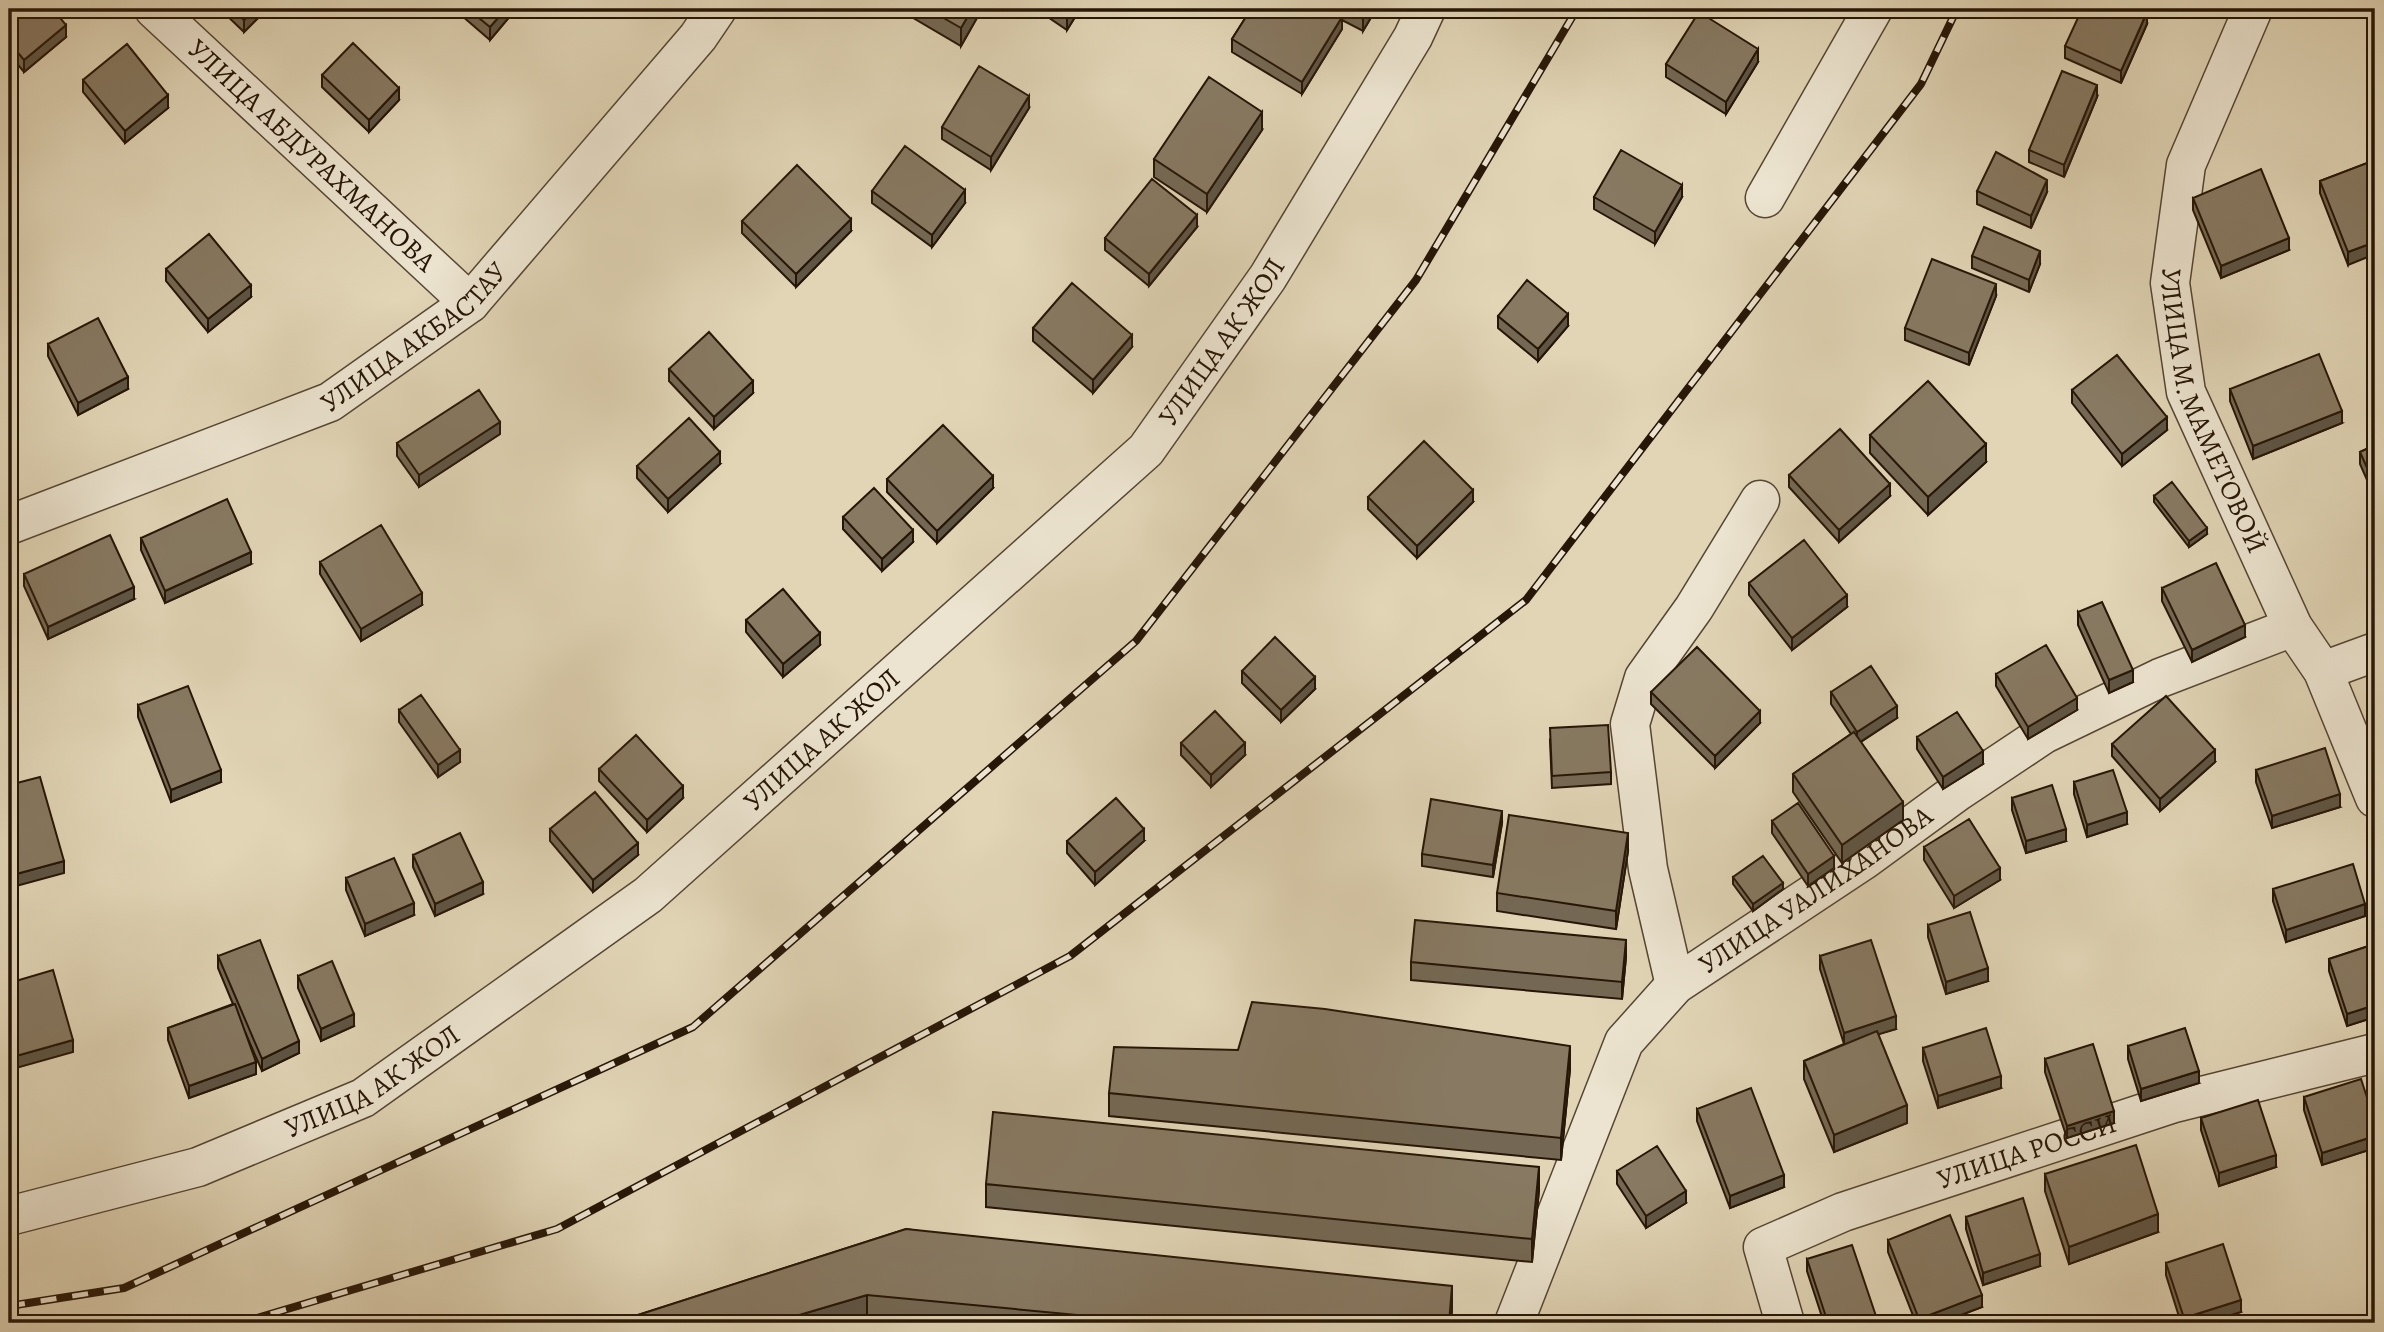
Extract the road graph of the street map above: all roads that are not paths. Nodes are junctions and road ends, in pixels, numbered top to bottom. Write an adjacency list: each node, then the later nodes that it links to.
1 (154, 9): 7 (street, УЛИЦА АБДУРАХМАНОВА)
2 (717, 9): 7 (street, УЛИЦА АКБАСТАУ)
3 (1426, 9): 16 (street, УЛИЦА АК ЖОЛ)
4 (1873, 9): 6 (street)
5 (2253, 9): 10 (street, УЛИЦА М.МАМЕТОВОЙ)
6 (1765, 198)
7 (470, 303): 9 (street, УЛИЦА АКБАСТАУ)
8 (1760, 500): 14 (street)
9 (9, 525)
10 (2293, 627): 12 (street, УЛИЦА М.МАМЕТОВОЙ); 14 (street, УЛИЦА УАЛИХАНОВА)
11 (2375, 652): 12 (street)
12 (2323, 671): 13 (street, УЛИЦА М.МАМЕТОВОЙ)
13 (2375, 798)
14 (1675, 985): 17 (street, УЛИЦА УАЛИХАНОВА)
15 (2375, 1053): 18 (street, УЛИЦА РОССИ)
16 (9, 1216)
17 (1514, 1323)
18 (1785, 1323)

